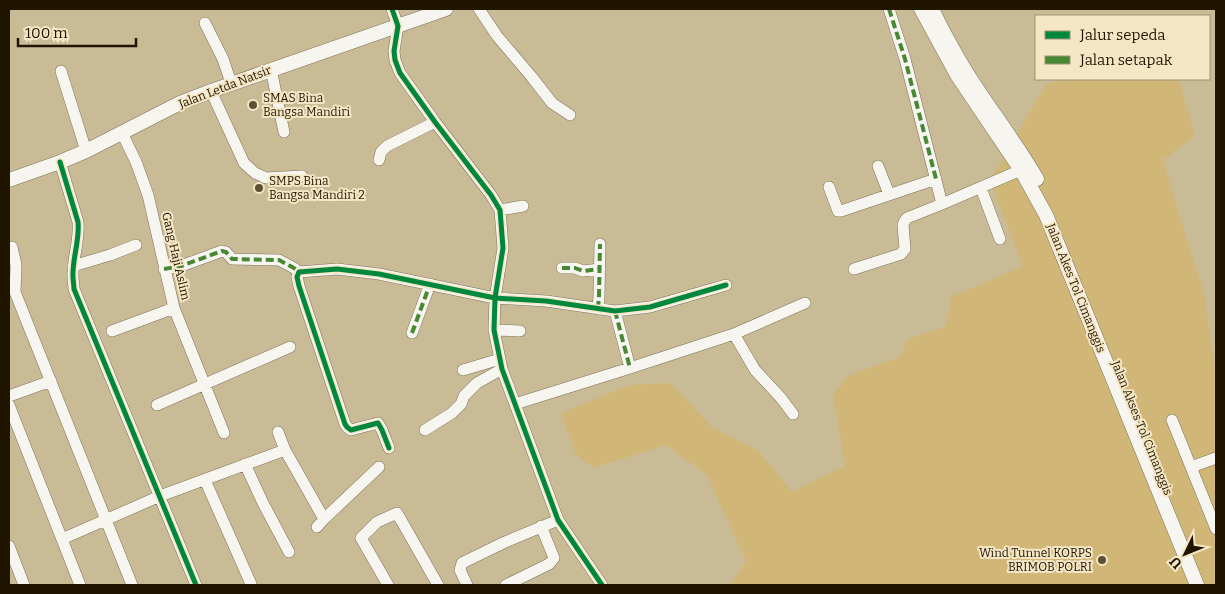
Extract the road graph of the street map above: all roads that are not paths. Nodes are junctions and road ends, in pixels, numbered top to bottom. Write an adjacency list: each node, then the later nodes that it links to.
1 (392, 9): 8 (street)
2 (446, 9): 8 (main road, Jalan Letda Natsir)
3 (479, 9): 13 (street)
4 (889, 9): 23 (street)
5 (921, 9): 21 (main road, Jalan Akes Tol Cimanggis)
6 (932, 9): 95 (main road, Jalan Akses Tol Cimanggis)
7 (205, 23): 11 (street)
8 (398, 26): 9 (main road, Jalan Letda Natsir); 14 (street)
9 (271, 69): 11 (main road, Jalan Letda Natsir); 15 (street)
10 (61, 70): 17 (street)
11 (231, 83): 12 (main road, Jalan Letda Natsir)
12 (211, 91): 16 (main road, Jalan Letda Natsir); 22 (street)
13 (570, 115)
14 (435, 122): 18 (street); 30 (street)
15 (284, 132)
16 (122, 133): 17 (main road, Jalan Letda Natsir); 39 (street, Gang Haji Aslim)
17 (86, 150): 19 (main road, Jalan Letda Natsir)
18 (379, 160)
19 (60, 162): 24 (main road, Jalan Letda Natsir); 35 (street)
20 (878, 166): 27 (street)
21 (1021, 170): 26 (street); 94 (main road, Jalan Akes Tol Cimanggis)
22 (302, 176)
23 (936, 179): 27 (street); 28 (street)
24 (9, 180)
25 (830, 187): 27 (street)
26 (981, 188): 28 (street); 31 (street)
27 (889, 194)
28 (942, 204): 38 (street)
29 (523, 206): 30 (street)
30 (500, 210): 44 (street)
31 (1000, 239)
32 (600, 244): 37 (street)
33 (136, 245): 35 (street)
34 (12, 247): 43 (street)
35 (73, 266): 76 (street)
36 (562, 268): 37 (street)
37 (600, 269): 47 (street)
38 (854, 269)
39 (164, 270): 40 (street); 46 (street, Gang Haji Aslim)
40 (299, 272): 41 (street); 69 (street)
41 (430, 284): 44 (street); 52 (street)
42 (726, 285): 48 (street)
43 (12, 294): 58 (street)
44 (495, 298): 47 (street); 49 (street)
45 (805, 303): 53 (street)
46 (174, 308): 51 (street); 59 (street, Gang Haji Aslim)
47 (598, 309): 48 (street)
48 (615, 311): 56 (street)
49 (494, 330): 50 (street); 55 (street)
50 (520, 330)
51 (112, 331)
52 (412, 333)
53 (734, 334): 56 (street); 64 (street)
54 (290, 347): 59 (street)
55 (501, 364): 57 (street); 62 (street); 66 (street)
56 (630, 368): 62 (street)
57 (463, 370)
58 (51, 381): 60 (street); 77 (street)
59 (205, 384): 63 (street); 68 (street, Gang Haji Aslim)
60 (9, 396)
61 (9, 404): 81 (street)
62 (515, 404): 78 (street)
63 (156, 405)
64 (793, 414)
65 (1172, 420): 74 (street)
66 (425, 430)
67 (278, 432): 70 (street)
68 (224, 433)
69 (389, 448)
70 (285, 450): 72 (street); 73 (street)
71 (1216, 458): 74 (street)
72 (245, 464): 75 (street); 83 (street)
73 (379, 467)
74 (1191, 467): 80 (street)
75 (205, 480): 76 (street); 84 (street)
76 (160, 496): 77 (street); 88 (street)
77 (106, 520): 81 (street); 87 (street)
78 (558, 520): 79 (street); 93 (street)
79 (541, 526): 91 (street); 92 (street)
80 (1216, 529)
81 (62, 539): 86 (street)
82 (9, 546): 85 (street)
83 (290, 552)
84 (251, 584)
85 (23, 585)
86 (80, 585)
87 (132, 585)
88 (196, 585)
89 (388, 585): 90 (street)
90 (438, 585)
91 (467, 585)
92 (506, 585)
93 (602, 585)
94 (1197, 585)
95 (1206, 585)

